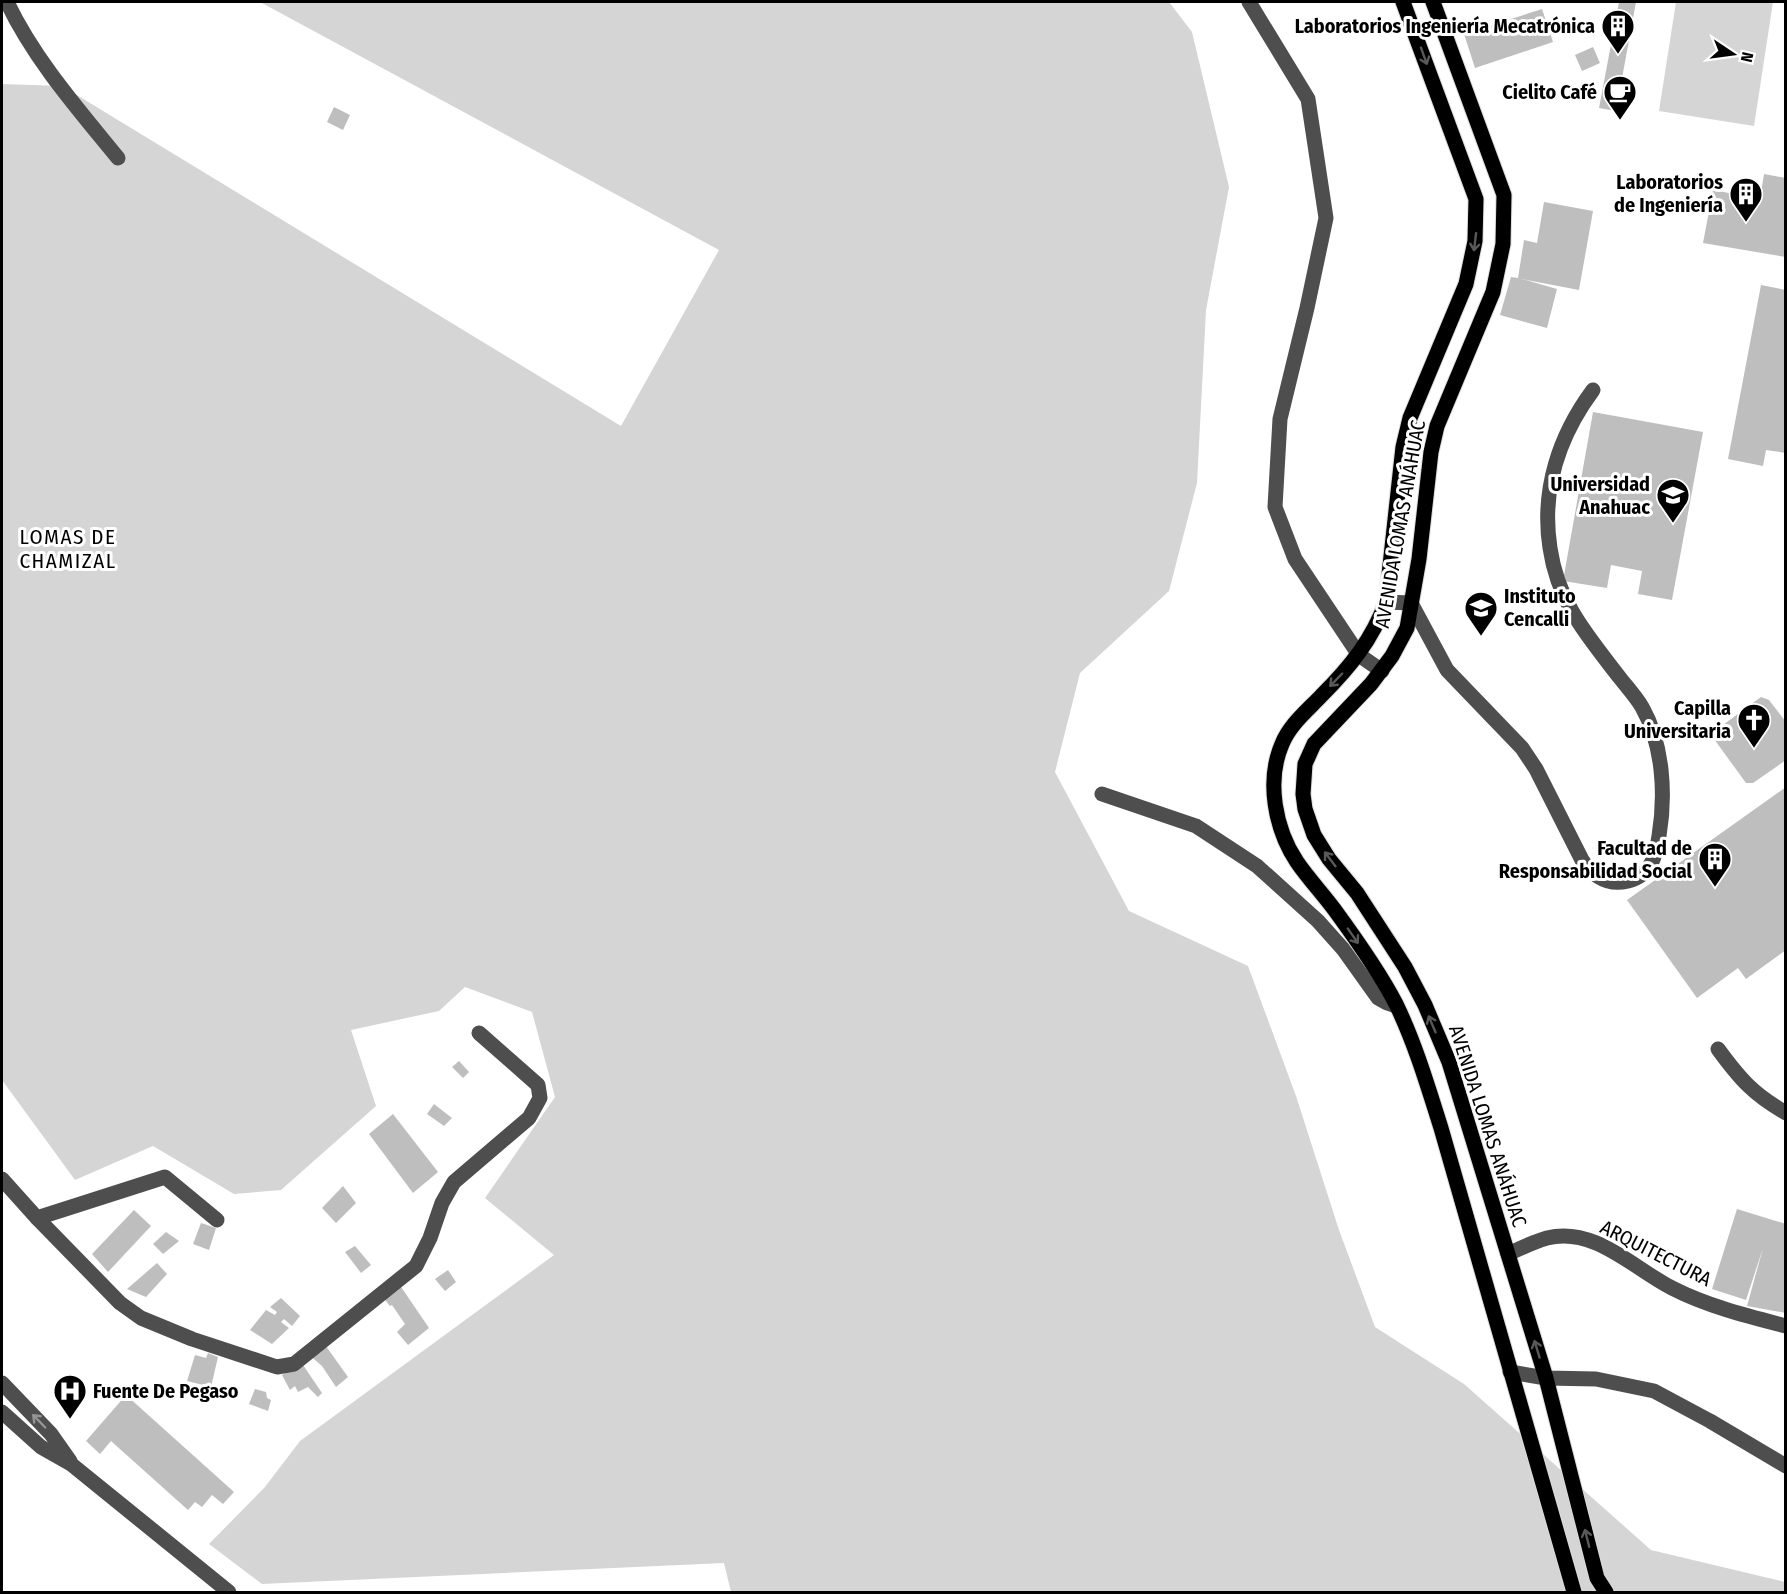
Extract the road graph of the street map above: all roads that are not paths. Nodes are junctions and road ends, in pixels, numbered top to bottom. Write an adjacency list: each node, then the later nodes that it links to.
1 (6, 2): 5 (street)
2 (1249, 2): 9 (street)
3 (1403, 2): 7 (main road, AVENIDA LOMAS ANÁHUAC, one-way to 7)
4 (1433, 2): 8 (main road, AVENIDA LOMAS ANÁHUAC)
5 (118, 158)
6 (1593, 390): 8 (street)
7 (1386, 602): 8 (street); 9 (main road, AVENIDA LOMAS ANÁHUAC)
8 (1411, 603): 10 (main road, AVENIDA LOMAS ANÁHUAC)
9 (1359, 655): 10 (street); 12 (main road, AVENIDA LOMAS ANÁHUAC, one-way to 12)
10 (1382, 671): 19 (main road, AVENIDA LOMAS ANÁHUAC, one-way to 10)
11 (1102, 794): 12 (street)
12 (1396, 1006): 21 (main road, AVENIDA LOMAS ANÁHUAC)
13 (479, 1033): 17 (street)
14 (1718, 1049): 15 (street)
15 (1785, 1113)
16 (2, 1179): 17 (street)
17 (37, 1218): 18 (street)
18 (217, 1220)
19 (1508, 1254): 20 (street, ARQUITECTURA); 22 (main road, AVENIDA LOMAS ANÁHUAC, one-way to 19)
20 (1785, 1326)
21 (1510, 1372): 22 (street); 28 (main road, AVENIDA LOMAS ANÁHUAC)
22 (1546, 1378): 26 (street); 29 (main road, AVENIDA LOMAS ANÁHUAC, one-way to 22)
23 (2, 1383): 25 (street, one-way to 23)
24 (2, 1412): 25 (street)
25 (71, 1464): 27 (street)
26 (1785, 1466)
27 (229, 1593)
28 (1574, 1593)
29 (1606, 1593)

